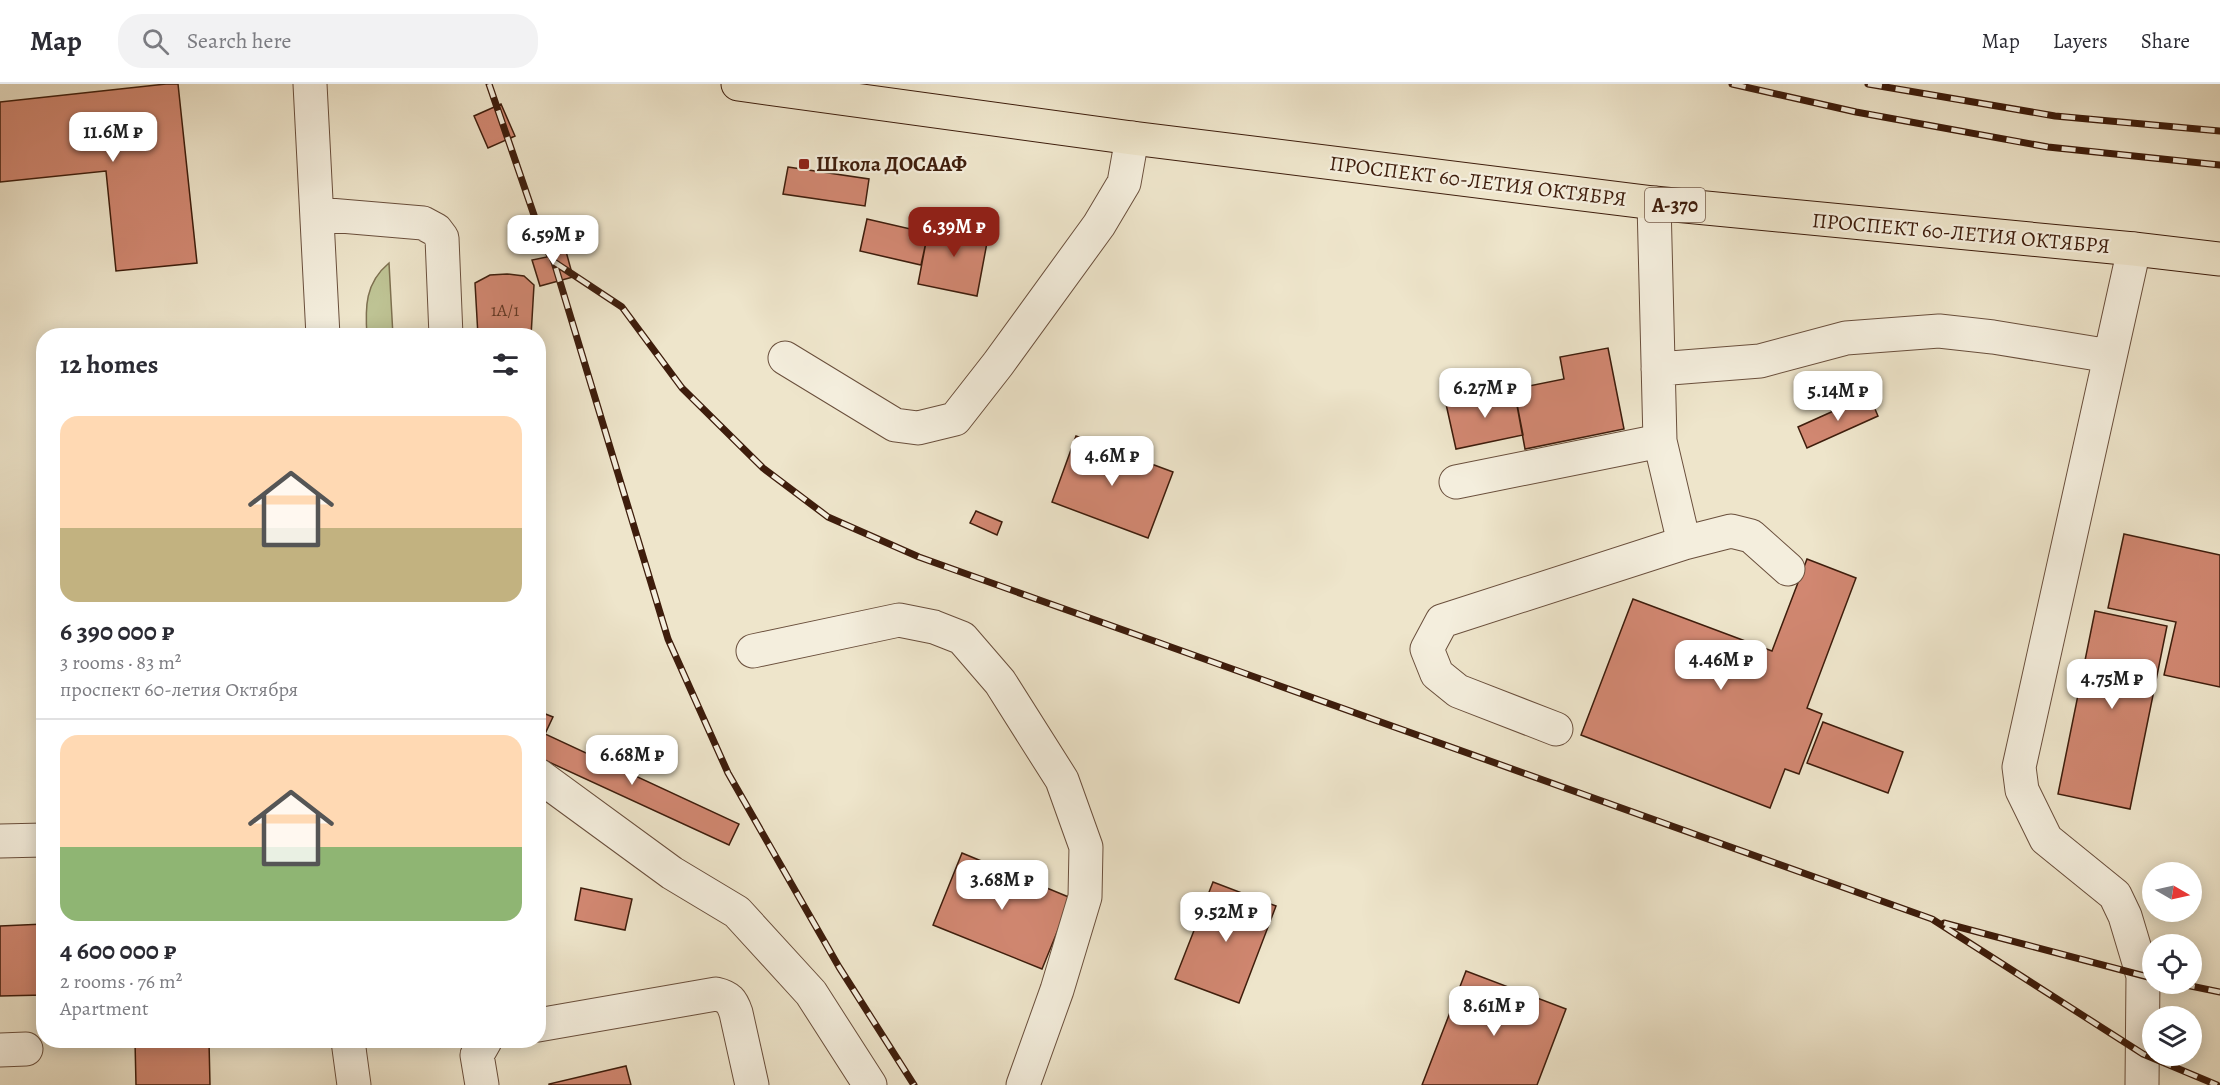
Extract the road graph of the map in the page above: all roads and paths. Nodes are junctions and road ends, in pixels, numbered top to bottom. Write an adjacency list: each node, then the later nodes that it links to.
1 (310, 84): 5 (street)
2 (738, 84): 3 (highway, ПРОСПЕКТ 60-ЛЕТИЯ ОКТЯБРЯ / А-370)
3 (1132, 138): 4 (highway, ПРОСПЕКТ 60-ЛЕТИЯ ОКТЯБРЯ / А-370); 11 (street)
4 (1654, 203): 6 (highway, ПРОСПЕКТ 60-ЛЕТИЯ ОКТЯБРЯ / А-370); 12 (street)
5 (317, 214): 8 (street); 9 (street)
6 (2134, 249): 7 (highway, ПРОСПЕКТ 60-ЛЕТИЯ ОКТЯБРЯ / А-370); 10 (street)
7 (2220, 259)
8 (323, 328)
9 (446, 328)
10 (2110, 356): 12 (street); 30 (street)
11 (785, 358)
12 (1658, 369): 13 (street)
13 (1660, 441): 14 (street); 15 (street)
14 (1456, 482)
15 (1684, 543): 16 (street); 18 (street)
16 (1788, 568)
17 (753, 651): 29 (street)
18 (1556, 729)
19 (546, 781): 28 (street)
20 (36, 840): 21 (street)
21 (0, 841)
22 (546, 1024): 27 (street)
23 (349, 1048): 25 (street)
24 (480, 1048): 26 (street)
25 (354, 1085)
26 (482, 1085)
27 (752, 1085)
28 (870, 1085)
29 (1023, 1085)
30 (2142, 1085)

